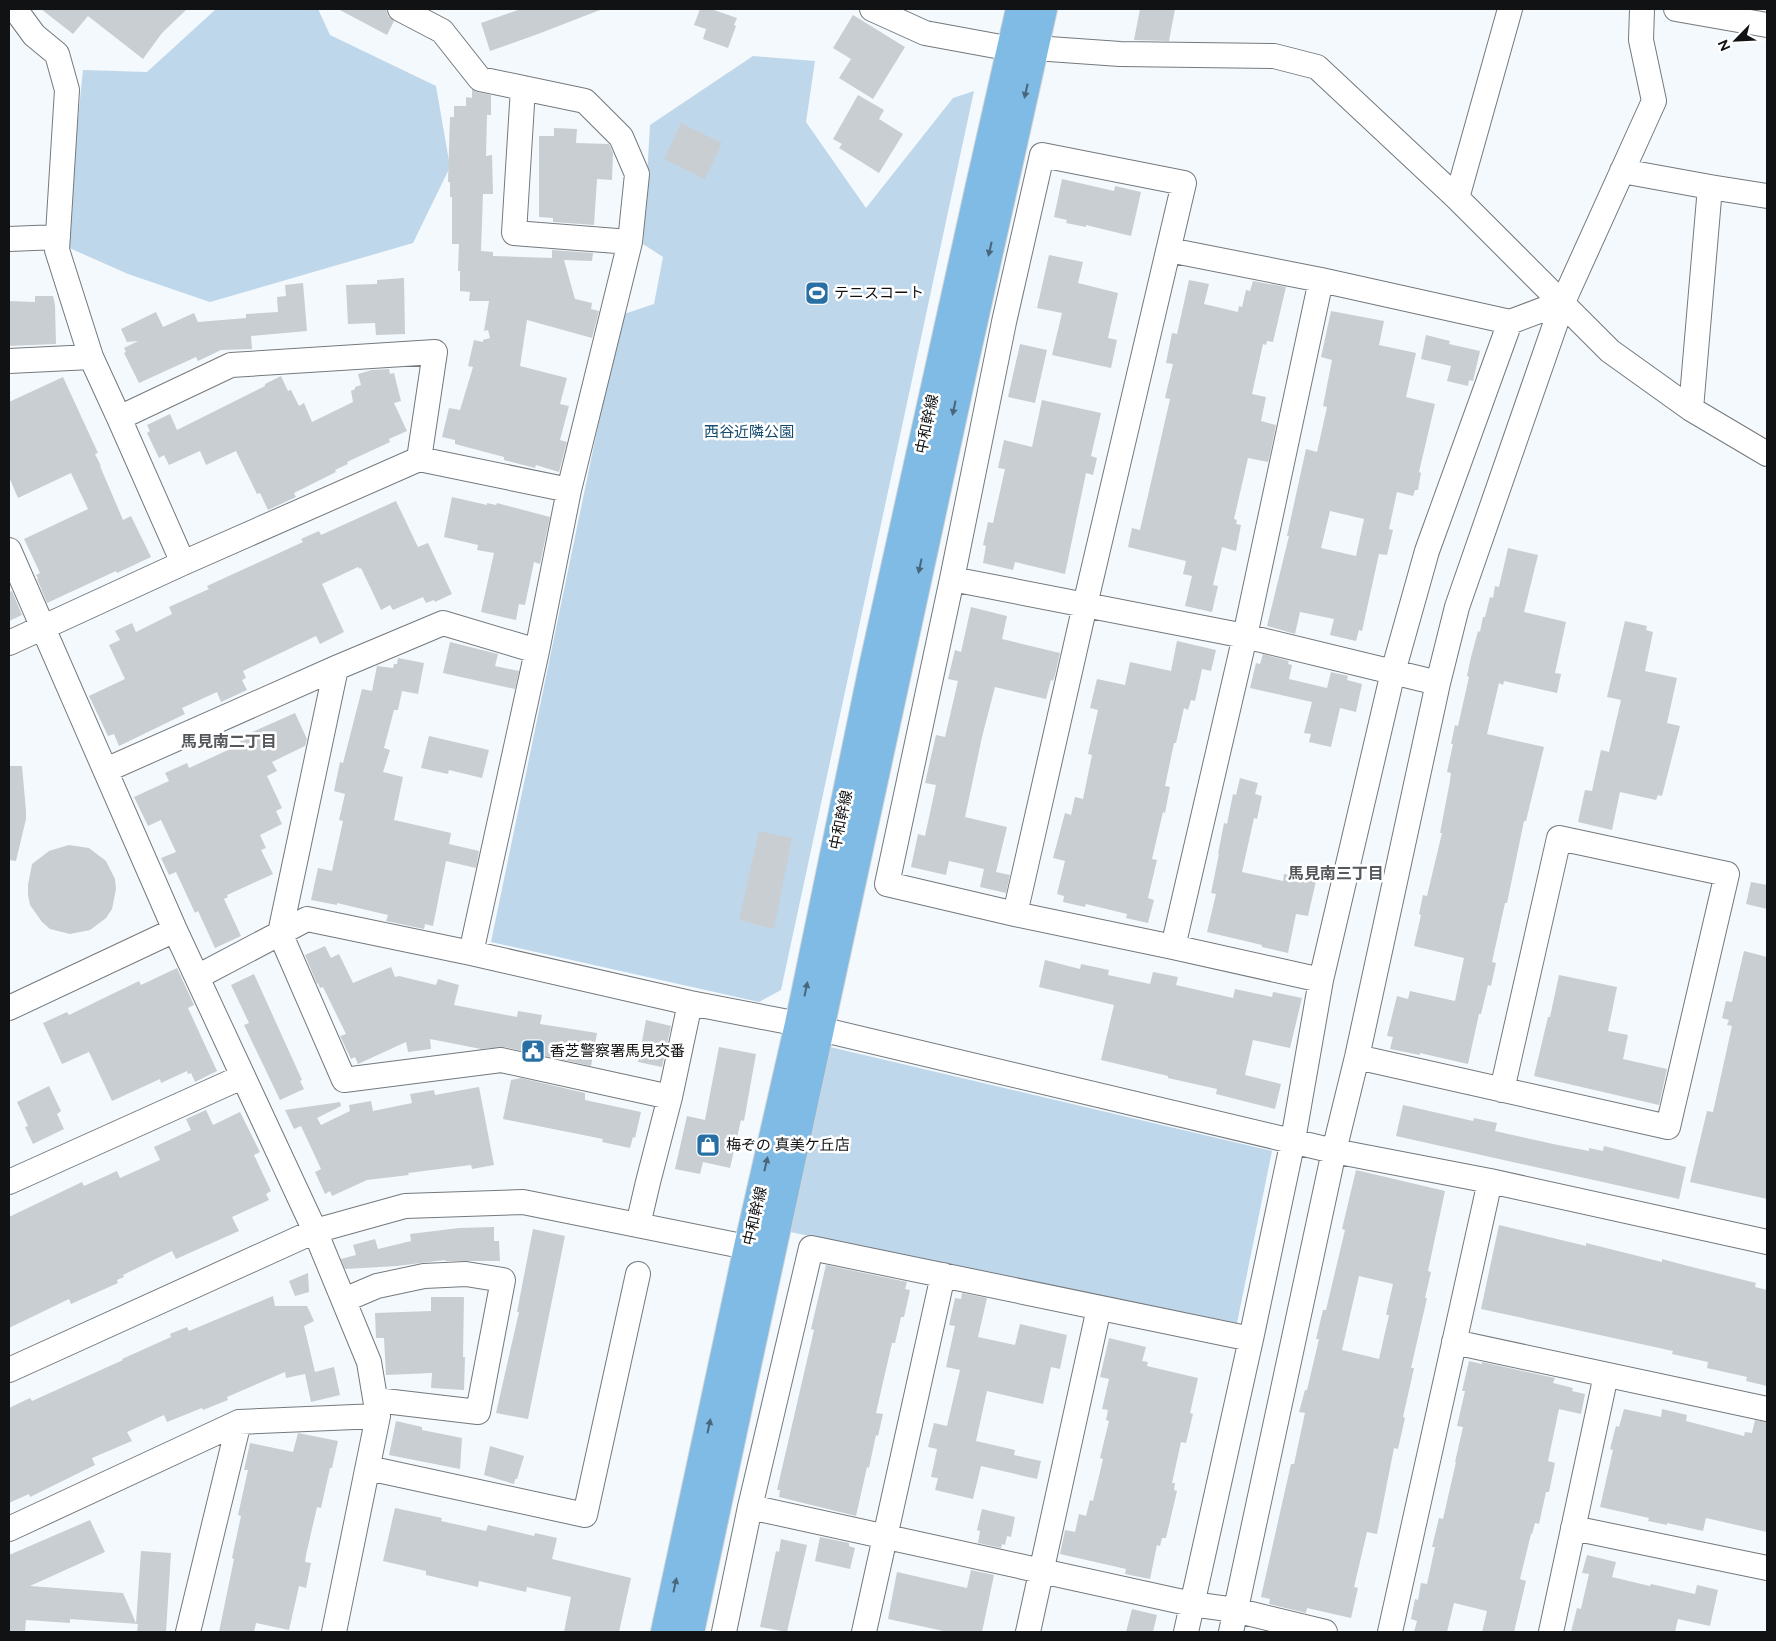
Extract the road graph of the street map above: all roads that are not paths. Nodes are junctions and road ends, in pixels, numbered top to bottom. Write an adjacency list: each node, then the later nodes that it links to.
1 (15, 9): 16 (street)
2 (400, 9): 11 (street)
3 (872, 9): 10 (street)
4 (1020, 9): 10 (main road, 中和幹線)
5 (1043, 9): 10 (main road, 中和幹線)
6 (1510, 9): 15 (street)
7 (1642, 9): 12 (street)
8 (1676, 9): 9 (street)
9 (1767, 26)
10 (1023, 49): 15 (street); 51 (main road, 中和幹線)
11 (523, 88): 18 (street); 18 (street)
12 (1622, 171): 13 (street); 21 (street)
13 (1710, 187): 14 (street); 25 (street)
14 (1767, 196)
15 (1457, 198): 21 (street)
16 (58, 237): 17 (street); 23 (street)
17 (9, 239)
18 (630, 242): 29 (street)
19 (1169, 250): 20 (street); 32 (street); 33 (street)
20 (1321, 280): 22 (street); 35 (street)
21 (1563, 302): 22 (street); 25 (street); 40 (street)
22 (1510, 322): 39 (street)
23 (91, 357): 24 (street); 26 (street)
24 (9, 361)
25 (1691, 409): 27 (street)
26 (119, 418): 28 (street); 31 (street)
27 (1767, 454)
28 (419, 460): 29 (street); 31 (street)
29 (569, 490): 37 (street)
30 (9, 550): 34 (street)
31 (183, 563): 34 (street)
32 (952, 580): 33 (street); 42 (street)
33 (1084, 605): 35 (street); 42 (street)
34 (44, 628): 36 (street); 41 (street)
35 (1245, 636): 39 (street); 45 (street)
36 (9, 642)
37 (537, 650): 38 (street); 46 (street)
38 (336, 668): 41 (street); 44 (street)
39 (1393, 672): 40 (street); 48 (street)
40 (1438, 683): 52 (street)
41 (106, 770): 43 (street)
42 (1015, 914): 45 (street)
43 (175, 930): 47 (street); 50 (street)
44 (280, 933): 46 (street); 47 (street); 55 (street)
45 (1173, 947): 48 (street)
46 (471, 953): 49 (street)
47 (198, 976): 53 (street)
48 (1321, 980): 56 (street)
49 (690, 1003): 51 (street); 55 (street)
50 (9, 1008)
51 (809, 1027): 56 (street); 63 (main road, 中和幹線)
52 (1357, 1057): 54 (street); 57 (street)
53 (242, 1077): 59 (street); 61 (street)
54 (1502, 1090): 54 (street)
55 (670, 1097): 60 (street)
56 (1293, 1140): 57 (street); 68 (street)
57 (1334, 1151): 58 (street); 83 (street)
58 (1490, 1181): 62 (street); 69 (street)
59 (9, 1182)
60 (638, 1225): 61 (street); 63 (street)
61 (315, 1230): 66 (street); 70 (street)
62 (1767, 1242)
63 (760, 1249): 86 (main road, 中和幹線, one-way to 63); 87 (main road, 中和幹線)
64 (638, 1274): 75 (street)
65 (943, 1275): 67 (street); 76 (street); 79 (street)
66 (344, 1300): 72 (street); 72 (street)
67 (1098, 1308): 68 (street); 81 (street)
68 (1251, 1339): 82 (street)
69 (1454, 1342): 71 (street); 93 (street)
70 (9, 1370)
71 (1606, 1375): 73 (street); 77 (street)
72 (377, 1408): 74 (street); 75 (street)
73 (1767, 1409)
74 (239, 1422): 78 (street); 84 (street)
75 (368, 1468): 85 (street)
76 (750, 1507): 79 (street); 88 (street)
77 (1573, 1528): 80 (street); 94 (street)
78 (9, 1529)
79 (885, 1537): 81 (street); 89 (street)
80 (1767, 1568)
81 (1041, 1571): 82 (street); 90 (street)
82 (1192, 1604): 83 (street); 91 (street)
83 (1233, 1621): 92 (street)
84 (188, 1632)
85 (334, 1632)
86 (665, 1632)
87 (690, 1632)
88 (724, 1632)
89 (864, 1632)
90 (1028, 1632)
91 (1186, 1632)
92 (1325, 1632)
93 (1390, 1632)
94 (1552, 1632)

